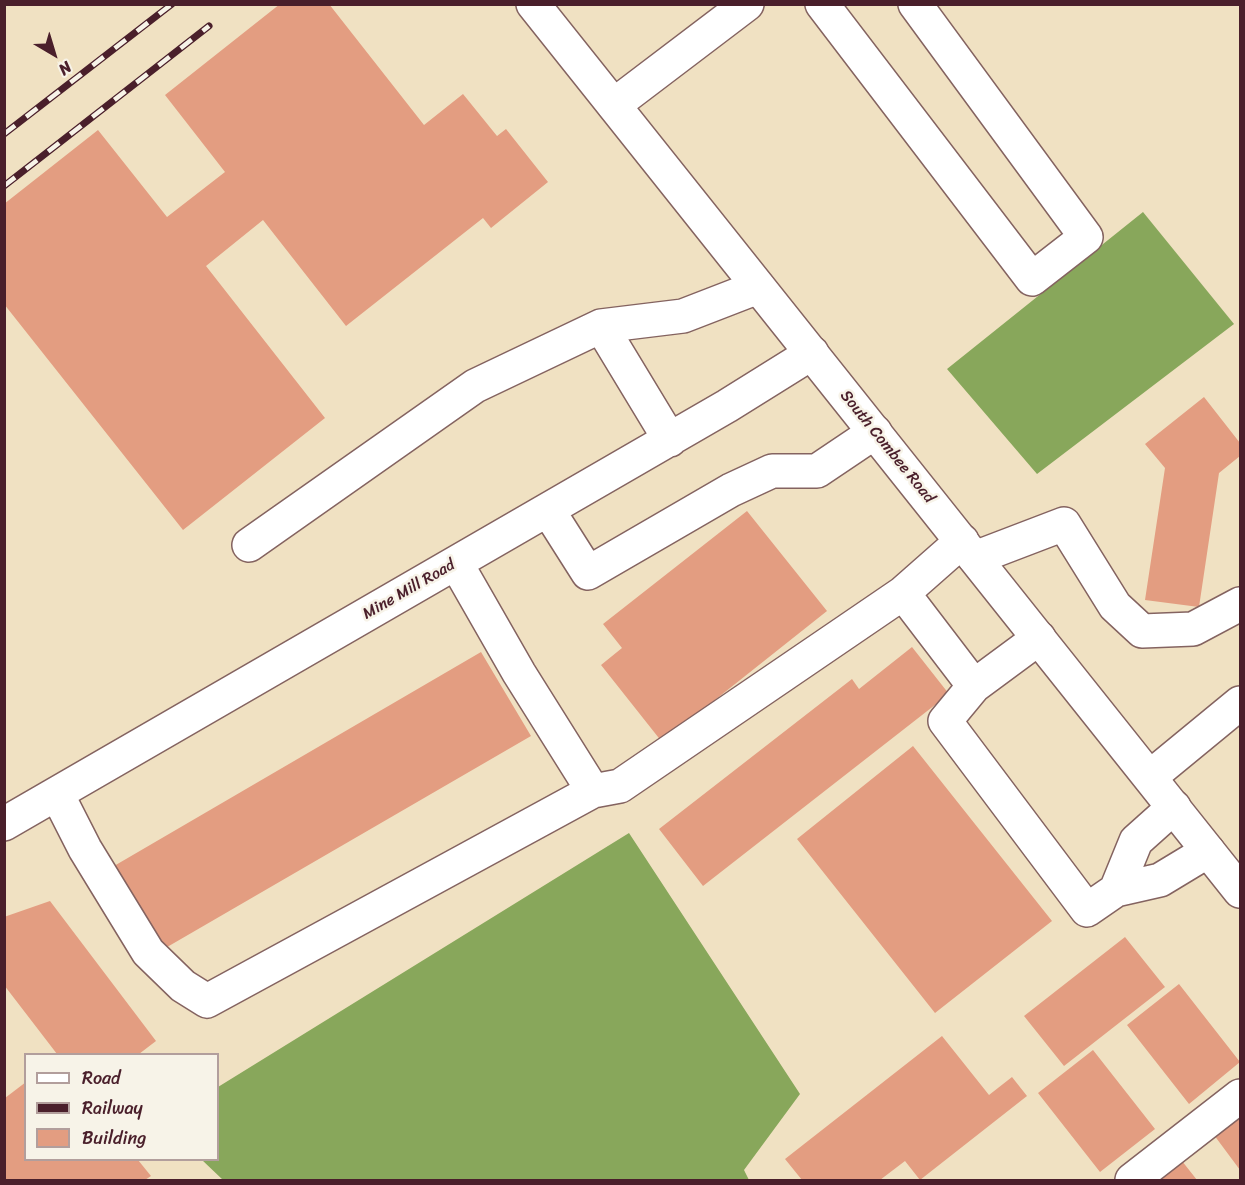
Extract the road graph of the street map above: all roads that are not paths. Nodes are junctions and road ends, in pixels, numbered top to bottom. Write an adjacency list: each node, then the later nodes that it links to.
1 (533, 4): 5 (main road, South Combee Road)
2 (747, 4): 5 (main road)
3 (915, 4): 4 (main road)
4 (835, 9)
5 (614, 105): 6 (main road, South Combee Road)
6 (758, 287): 7 (main road); 8 (main road, South Combee Road)
7 (602, 326): 10 (main road); 12 (main road)
8 (812, 353): 9 (main road, South Combee Road); 10 (main road, Mine Mill Road)
9 (875, 432): 11 (main road); 13 (main road, South Combee Road)
10 (670, 440): 11 (main road, Mine Mill Road)
11 (548, 510): 14 (main road, Mine Mill Road)
12 (249, 545)
13 (969, 549): 15 (main road); 16 (main road); 17 (main road, South Combee Road)
14 (456, 563): 21 (main road); 22 (main road, Mine Mill Road)
15 (903, 593): 18 (main road); 21 (main road)
16 (1240, 604)
17 (1039, 638): 18 (main road); 20 (main road, South Combee Road)
18 (974, 686): 26 (main road)
19 (1240, 703): 20 (main road)
20 (1150, 777): 23 (main road, South Combee Road)
21 (593, 791): 22 (main road)
22 (57, 794): 24 (main road, Mine Mill Road)
23 (1174, 807): 25 (main road, South Combee Road); 26 (main road)
24 (4, 824)
25 (1208, 850): 26 (main road); 27 (main road, South Combee Road)
26 (1116, 890)
27 (1240, 891)
28 (1240, 1096): 29 (main road)
29 (1132, 1180)

